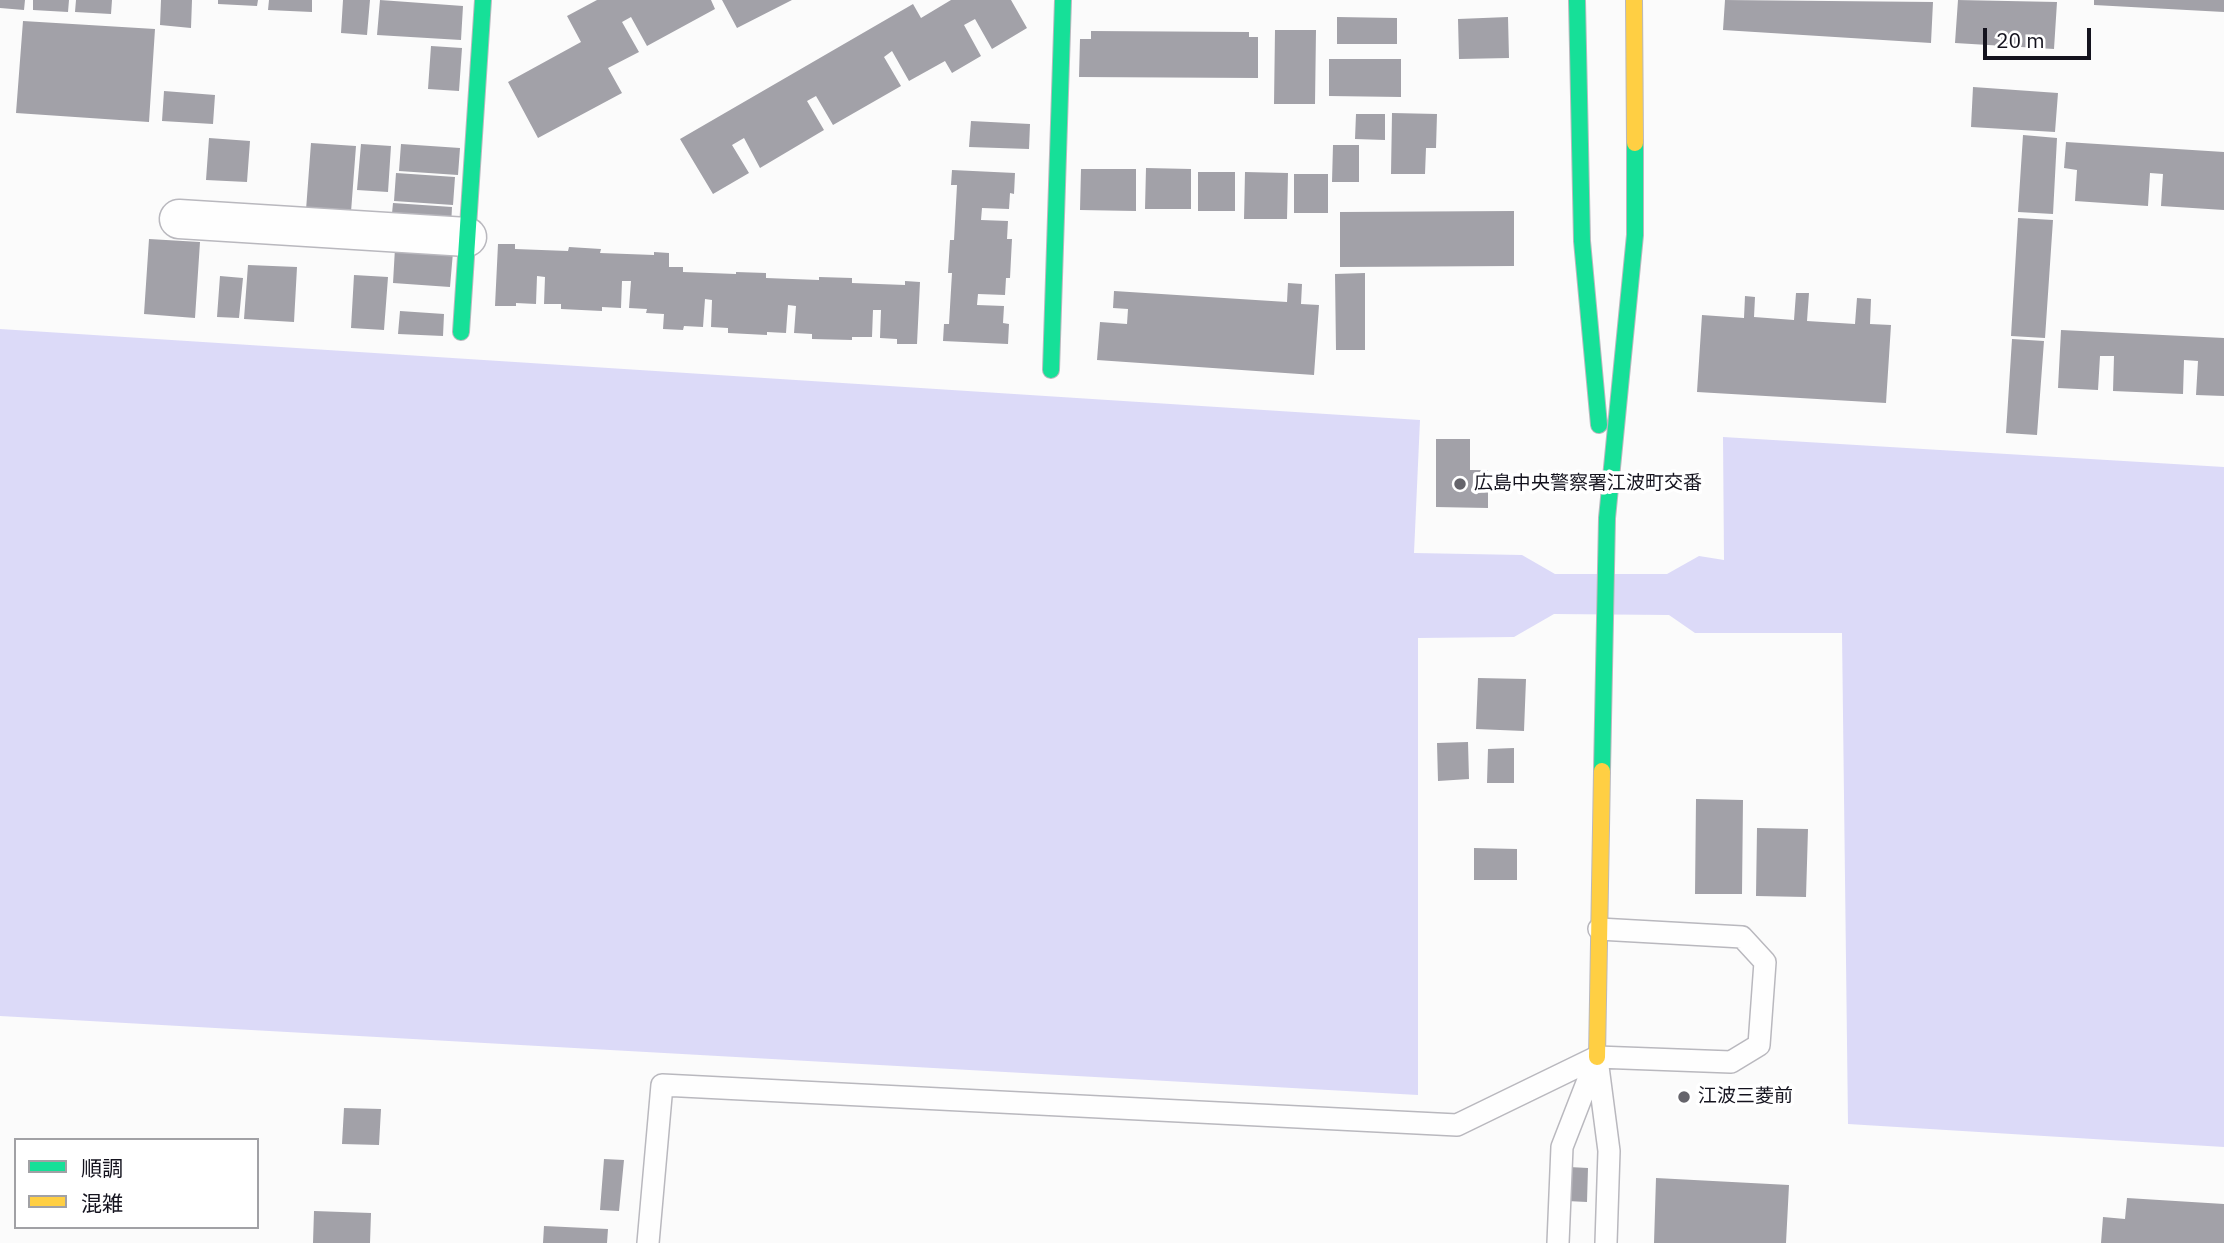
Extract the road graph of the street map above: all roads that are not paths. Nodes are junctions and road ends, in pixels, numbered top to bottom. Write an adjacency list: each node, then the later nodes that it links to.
1 (482, 0): 6 (street)
2 (1063, 0): 8 (street)
3 (1577, 0): 9 (street)
4 (1634, 0): 9 (street)
5 (179, 219): 6 (street)
6 (467, 237): 7 (street)
7 (461, 332)
8 (1051, 370)
9 (1607, 518): 10 (street)
10 (1599, 929): 11 (street); 11 (lane)
11 (1597, 1057): 12 (lane); 13 (lane); 14 (lane)
12 (648, 1243)
13 (1558, 1243)
14 (1606, 1243)

